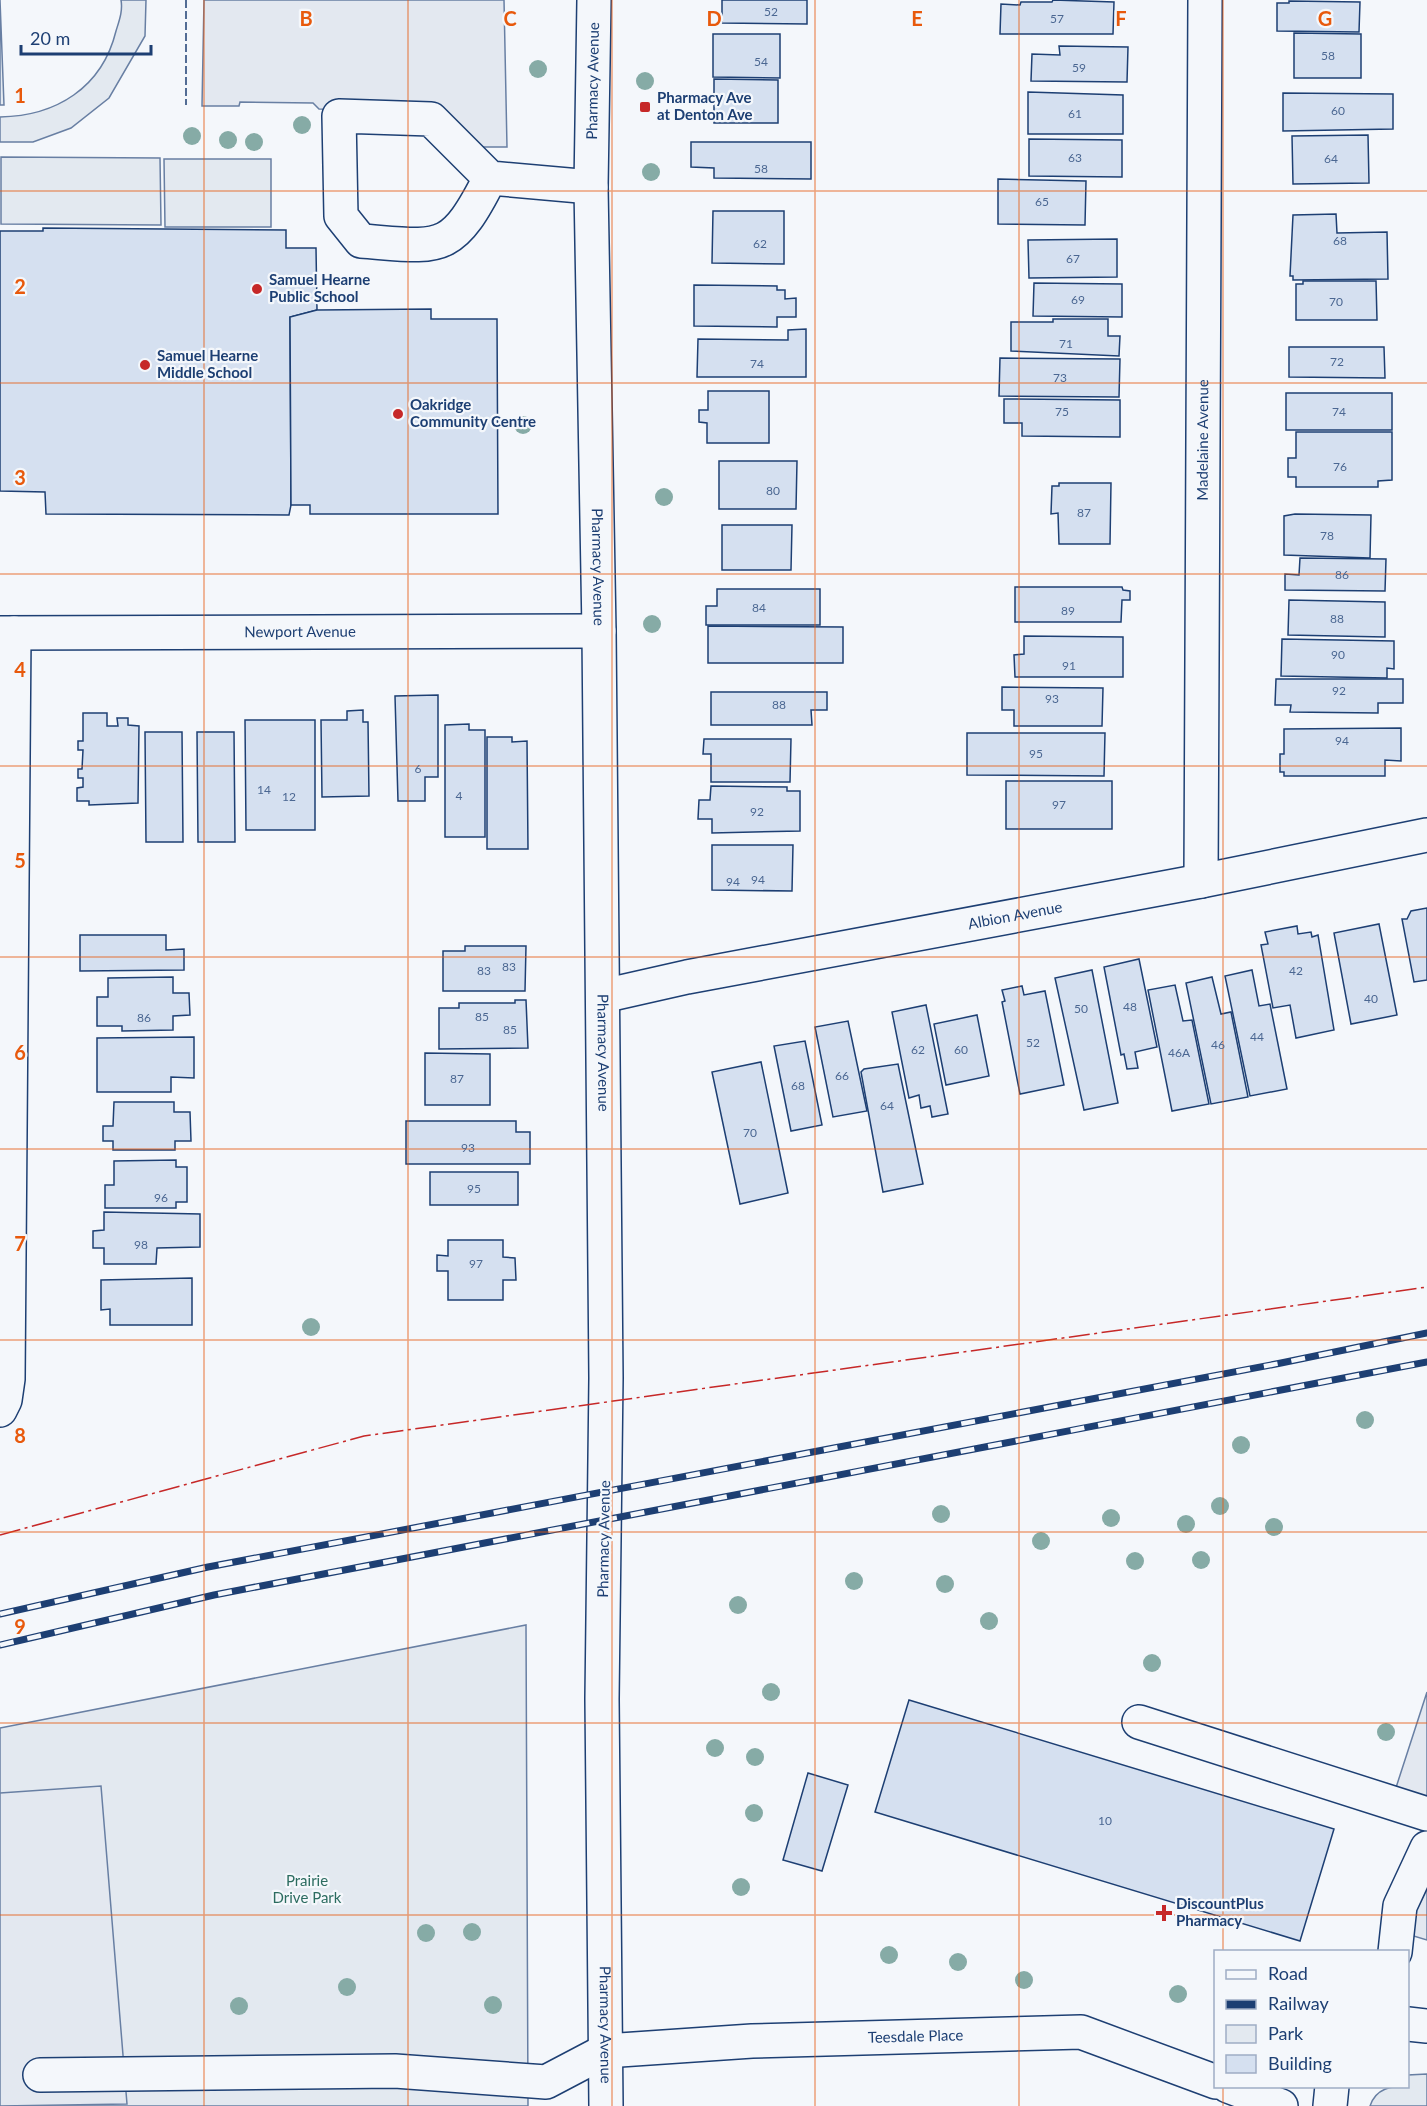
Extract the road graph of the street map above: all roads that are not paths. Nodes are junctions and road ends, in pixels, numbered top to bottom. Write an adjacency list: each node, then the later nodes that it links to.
1 (594, 0): 4 (street, Pharmacy Avenue)
2 (1205, 0): 8 (street, Madelaine Avenue)
3 (490, 178): 3 (street); 4 (street)
4 (591, 187): 5 (street, Pharmacy Avenue)
5 (599, 631): 6 (street, Newport Avenue); 9 (street, Pharmacy Avenue)
6 (7, 633): 10 (street)
7 (1427, 835): 8 (street, Albion Avenue)
8 (1201, 881): 9 (street, Albion Avenue)
9 (603, 996): 17 (street, Pharmacy Avenue)
10 (0, 1410)
11 (1139, 1722): 12 (street)
12 (1427, 1814)
13 (1427, 1848): 14 (street)
14 (1395, 1950)
15 (1409, 2024): 16 (street)
16 (1427, 2026)
17 (605, 2051): 18 (street); 19 (street, Teesdale Place); 22 (street, Pharmacy Avenue)
18 (40, 2075)
19 (1214, 2082)
20 (1233, 2088): 23 (street)
21 (1332, 2088): 24 (street)
22 (606, 2106)
23 (1281, 2106)
24 (1330, 2106)

